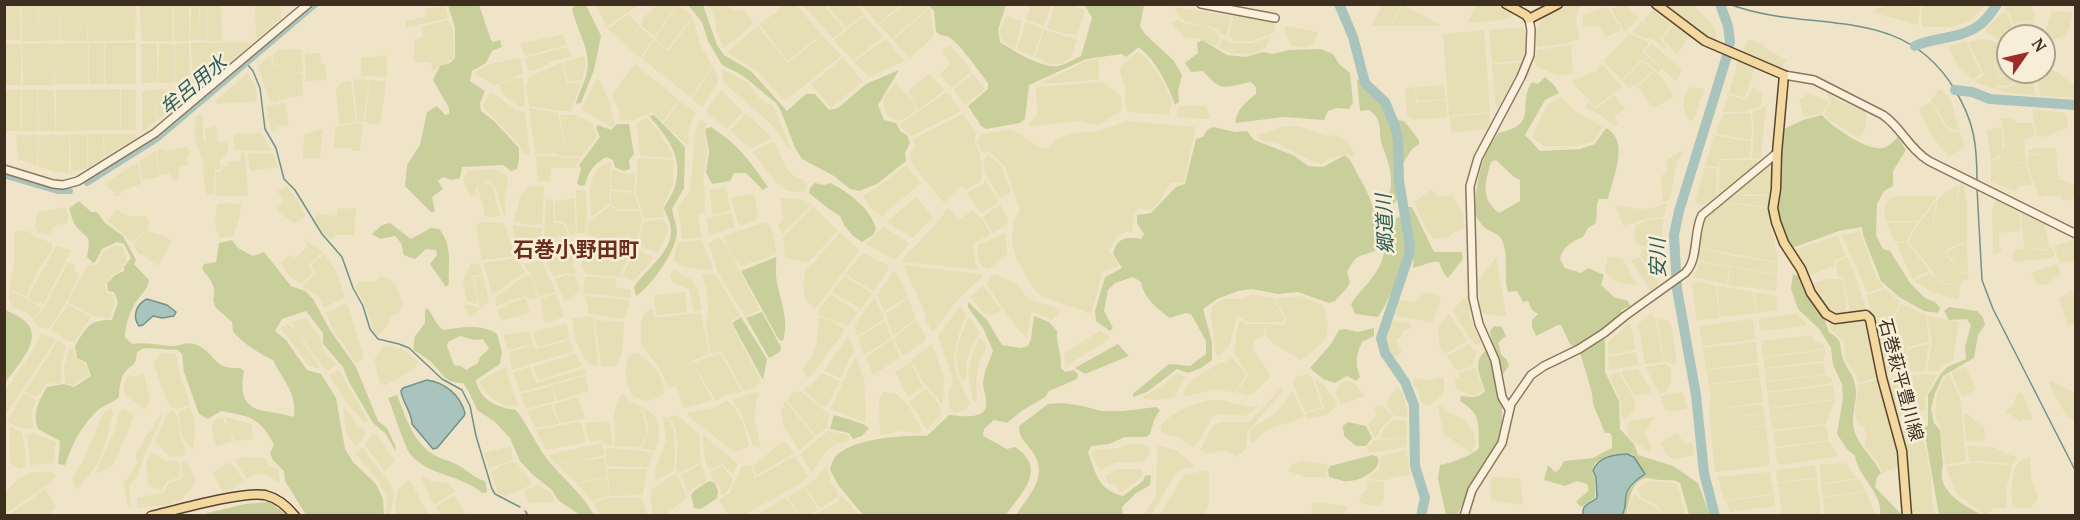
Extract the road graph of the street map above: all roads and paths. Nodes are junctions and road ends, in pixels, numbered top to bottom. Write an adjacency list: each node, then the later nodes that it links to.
1 (308, 4): 10 (street)
2 (1201, 4): 6 (street)
3 (1506, 4): 7 (main road)
4 (1558, 4): 7 (main road)
5 (1656, 4): 8 (main road)
6 (1275, 18)
7 (1529, 19): 12 (street)
8 (1784, 75): 9 (main road, 石巻萩平豊川線); 11 (street)
9 (1777, 153): 12 (street); 16 (main road, 石巻萩平豊川線)
10 (4, 169)
11 (2076, 234)
12 (1509, 409): 15 (street)
13 (151, 516): 14 (main road)
14 (295, 516)
15 (1464, 516)
16 (1907, 516)

